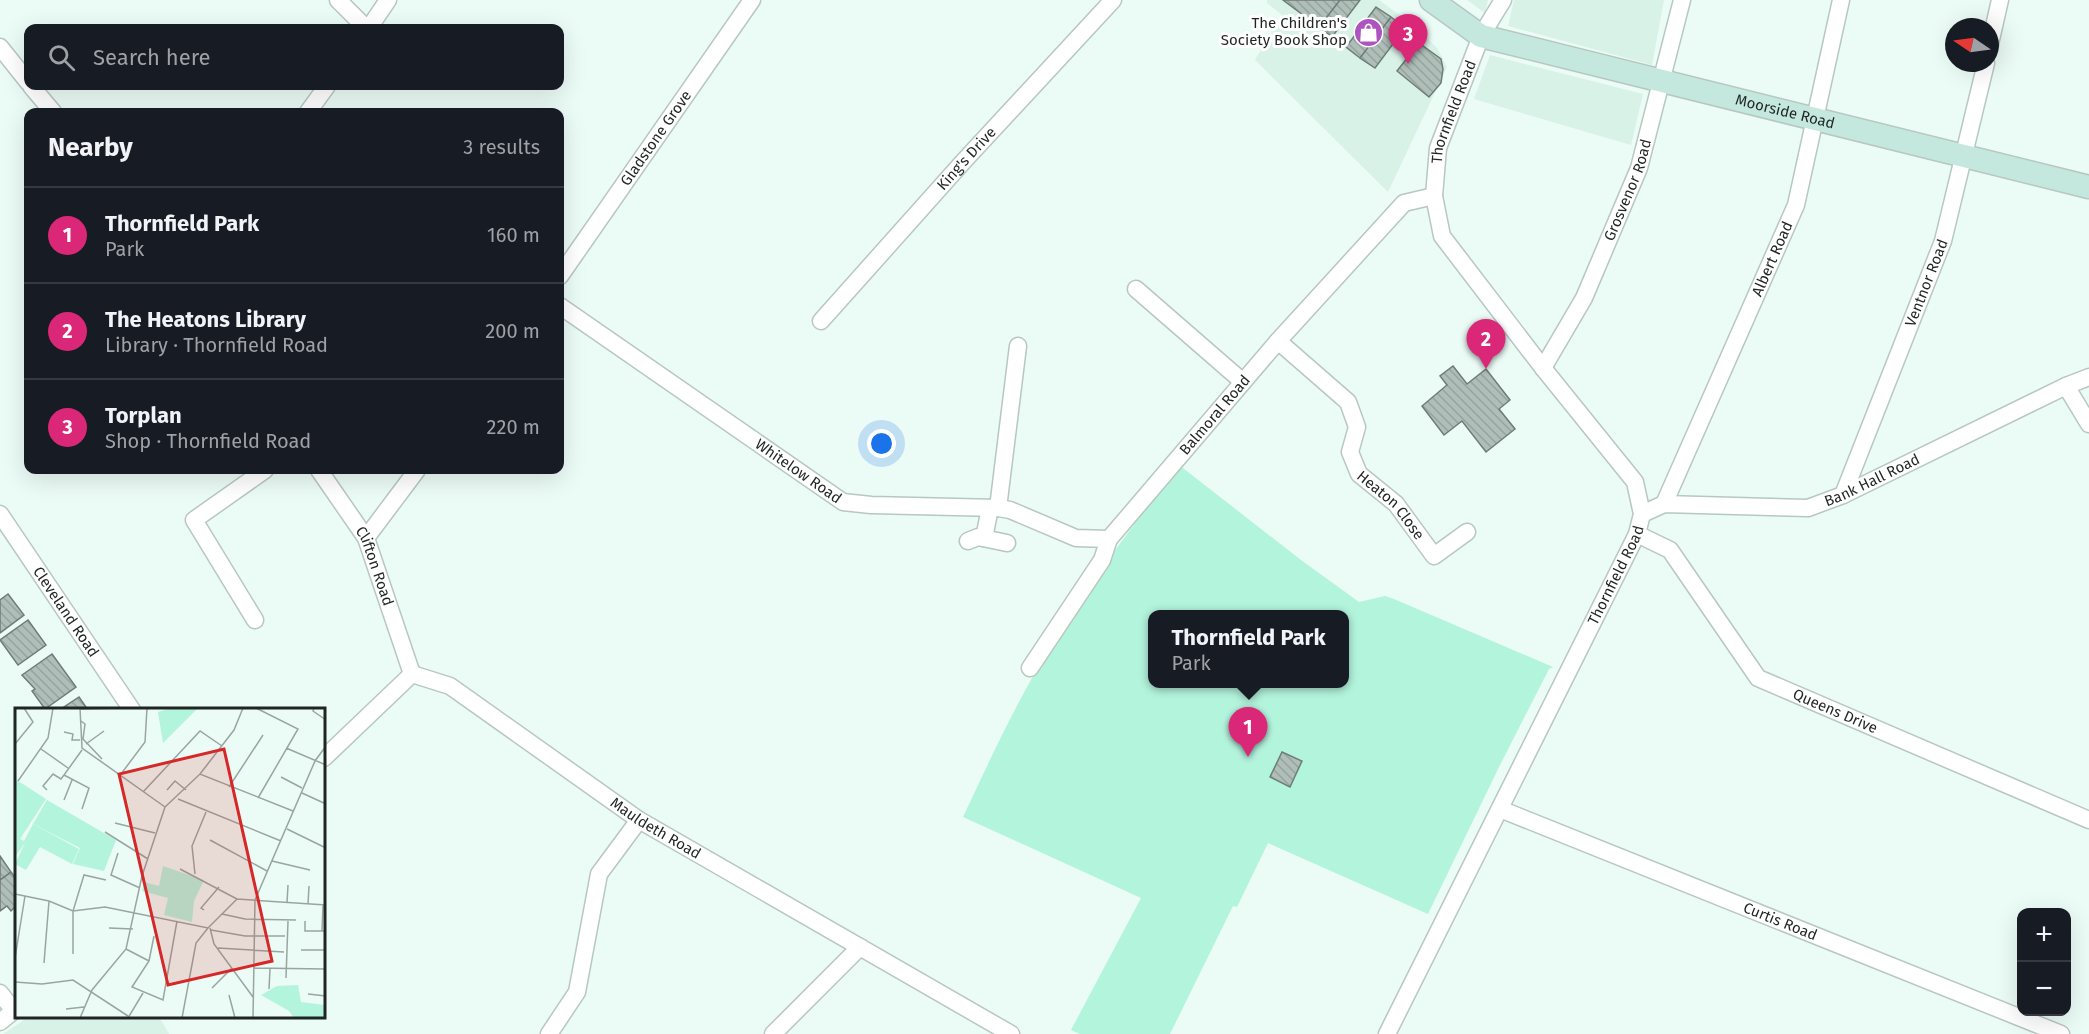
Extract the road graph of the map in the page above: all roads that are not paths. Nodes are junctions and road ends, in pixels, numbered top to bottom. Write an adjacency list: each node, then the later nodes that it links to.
1 (338, 0): 11 (street)
2 (388, 0): 12 (street)
3 (752, 0): 26 (street, Gladstone Grove)
4 (1113, 0): 29 (street, King's Drive)
5 (1431, 0): 13 (main road)
6 (1503, 0): 13 (street, Thornfield Road)
7 (1682, 0): 17 (street, Grosvenor Road)
8 (1841, 0): 22 (street, Albert Road)
9 (2000, 0): 10 (street)
10 (1996, 18)
11 (363, 24)
12 (370, 24)
13 (1481, 36): 17 (main road, Moorside Road); 25 (street, Thornfield Road)
14 (0, 48): 16 (street)
15 (1984, 72): 23 (street, Ventnor Road)
16 (24, 77)
17 (1662, 80): 22 (main road, Moorside Road); 32 (street, Grosvenor Road)
18 (35, 90): 20 (street)
19 (324, 90): 21 (street)
20 (50, 108)
21 (311, 108)
22 (1814, 118): 23 (main road, Moorside Road); 41 (street, Albert Road)
23 (1964, 158): 24 (main road, Moorside Road); 40 (street, Ventnor Road)
24 (2089, 188)
25 (1434, 196): 30 (street, Balmoral Road); 32 (street, Thornfield Road)
26 (564, 270)
27 (1136, 289): 34 (street)
28 (564, 309): 42 (street, Whitelow Road)
29 (821, 321)
30 (1278, 341): 34 (street, Balmoral Road); 45 (street, Heaton Close)
31 (1018, 346): 42 (street)
32 (1543, 368): 44 (street, Thornfield Road)
33 (2089, 377): 35 (street, Bank Hall Road)
34 (1243, 382): 49 (street, Balmoral Road)
35 (2066, 386): 36 (street); 40 (street, Bank Hall Road)
36 (2089, 424)
37 (259, 474): 52 (street)
38 (322, 474): 47 (street, Clifton Road)
39 (414, 474): 47 (street)
40 (1844, 495): 41 (street, Bank Hall Road)
41 (1664, 504): 44 (street, Bank Hall Road)
42 (994, 508): 48 (street); 49 (street, Whitelow Road)
43 (0, 514): 55 (street, Cleveland Road)
44 (1642, 514): 46 (street, Thornfield Road)
45 (1467, 532)
46 (1637, 534): 57 (street, Thornfield Road); 59 (street, Queens Drive)
47 (366, 538): 54 (street, Clifton Road)
48 (984, 538): 50 (street); 51 (street)
49 (1109, 539): 53 (street, Balmoral Road)
50 (968, 541)
51 (1007, 543)
52 (255, 620)
53 (1030, 668)
54 (412, 674): 56 (street); 58 (street, Mauldeth Road)
55 (131, 708)
56 (326, 756)
57 (1500, 809): 67 (street, Thornfield Road); 68 (street, Curtis Road)
58 (639, 820): 60 (street, Mauldeth Road); 64 (street)
59 (2089, 820)
60 (860, 947): 65 (street); 66 (street, Mauldeth Road)
61 (0, 993): 62 (street)
62 (15, 1010): 63 (street)
63 (0, 1022)
64 (549, 1034)
65 (773, 1034)
66 (1011, 1034)
67 (1387, 1034)
68 (2061, 1034)

